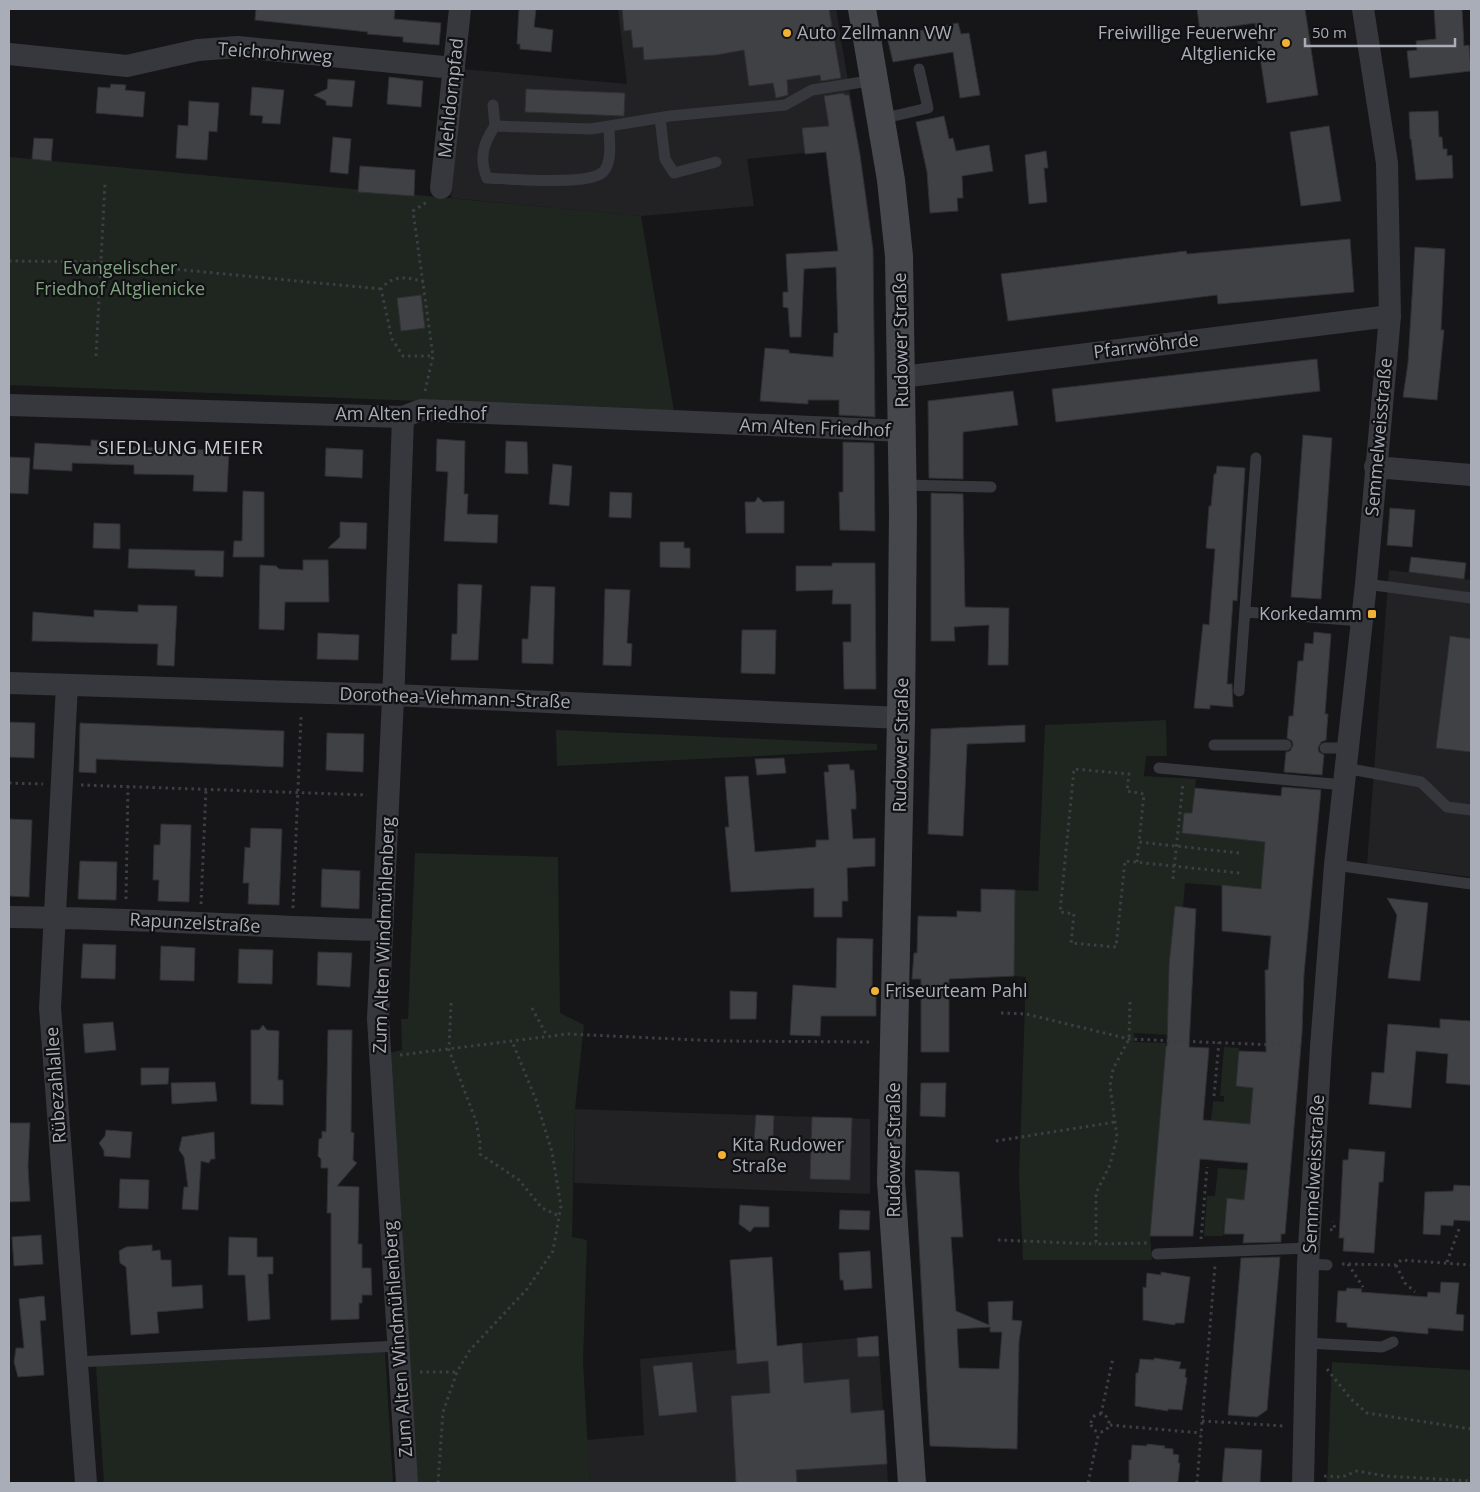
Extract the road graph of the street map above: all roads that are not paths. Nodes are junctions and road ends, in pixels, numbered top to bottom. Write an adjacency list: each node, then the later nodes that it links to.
1 (460, 9): 5 (street, Mehldornpfad)
2 (862, 9): 7 (street, Rudower Straße)
3 (1364, 9): 15 (street, Semmelweisstraße)
4 (9, 54): 5 (street, Teichrohrweg)
5 (454, 68): 14 (street, Mehldornpfad)
6 (919, 69): 10 (lane)
7 (875, 80): 9 (lane); 10 (street, Rudower Straße)
8 (493, 105): 11 (lane)
9 (660, 118): 12 (lane); 13 (lane)
10 (881, 118): 16 (street, Rudower Straße)
11 (495, 126): 12 (lane); 12 (lane)
12 (609, 127)
13 (716, 162)
14 (441, 188)
15 (1390, 316): 16 (street, Pfarrwöhrde); 21 (street, Semmelweisstraße)
16 (902, 377): 19 (street, Rudower Straße)
17 (9, 405): 18 (street, Am Alten Friedhof)
18 (403, 417): 19 (street, Am Alten Friedhof); 32 (street, Zum Alten Windmühlenberg)
19 (903, 431): 23 (street, Rudower Straße)
20 (1256, 458): 27 (lane)
21 (1375, 467): 22 (street); 25 (street, Semmelweisstraße)
22 (1471, 475)
23 (903, 485): 24 (lane); 33 (street, Rudower Straße)
24 (992, 487)
25 (1366, 584): 26 (lane); 28 (street, Semmelweisstraße)
26 (1471, 598)
27 (1246, 612): 28 (lane); 31 (lane)
28 (1361, 621): 37 (street, Semmelweisstraße)
29 (9, 683): 30 (street, Dorothea-Viehmann-Straße)
30 (67, 685): 32 (street, Dorothea-Viehmann-Straße); 43 (street, Rübezahlallee)
31 (1239, 692)
32 (394, 695): 33 (street, Dorothea-Viehmann-Straße); 44 (street, Zum Alten Windmühlenberg)
33 (902, 718): 54 (street, Rudower Straße)
34 (1214, 745): 35 (lane)
35 (1286, 745)
36 (1325, 748): 37 (lane)
37 (1346, 767): 38 (lane); 39 (lane); 40 (street, Semmelweisstraße)
38 (1159, 768)
39 (1471, 810)
40 (1335, 865): 41 (lane); 46 (street, Semmelweisstraße)
41 (1471, 884)
42 (9, 917): 43 (street, Rapunzelstraße)
43 (56, 917): 44 (street, Rapunzelstraße); 50 (street, Rübezahlallee)
44 (381, 930): 49 (street, Zum Alten Windmühlenberg)
45 (1155, 1248): 46 (lane)
46 (1315, 1259): 48 (street, Semmelweisstraße)
47 (1393, 1342): 48 (lane)
48 (1306, 1344): 51 (street, Semmelweisstraße)
49 (399, 1346): 50 (lane); 53 (street, Zum Alten Windmühlenberg)
50 (77, 1362): 52 (street, Rübezahlallee)
51 (1303, 1479)
52 (86, 1483)
53 (407, 1483)
54 (912, 1483)

